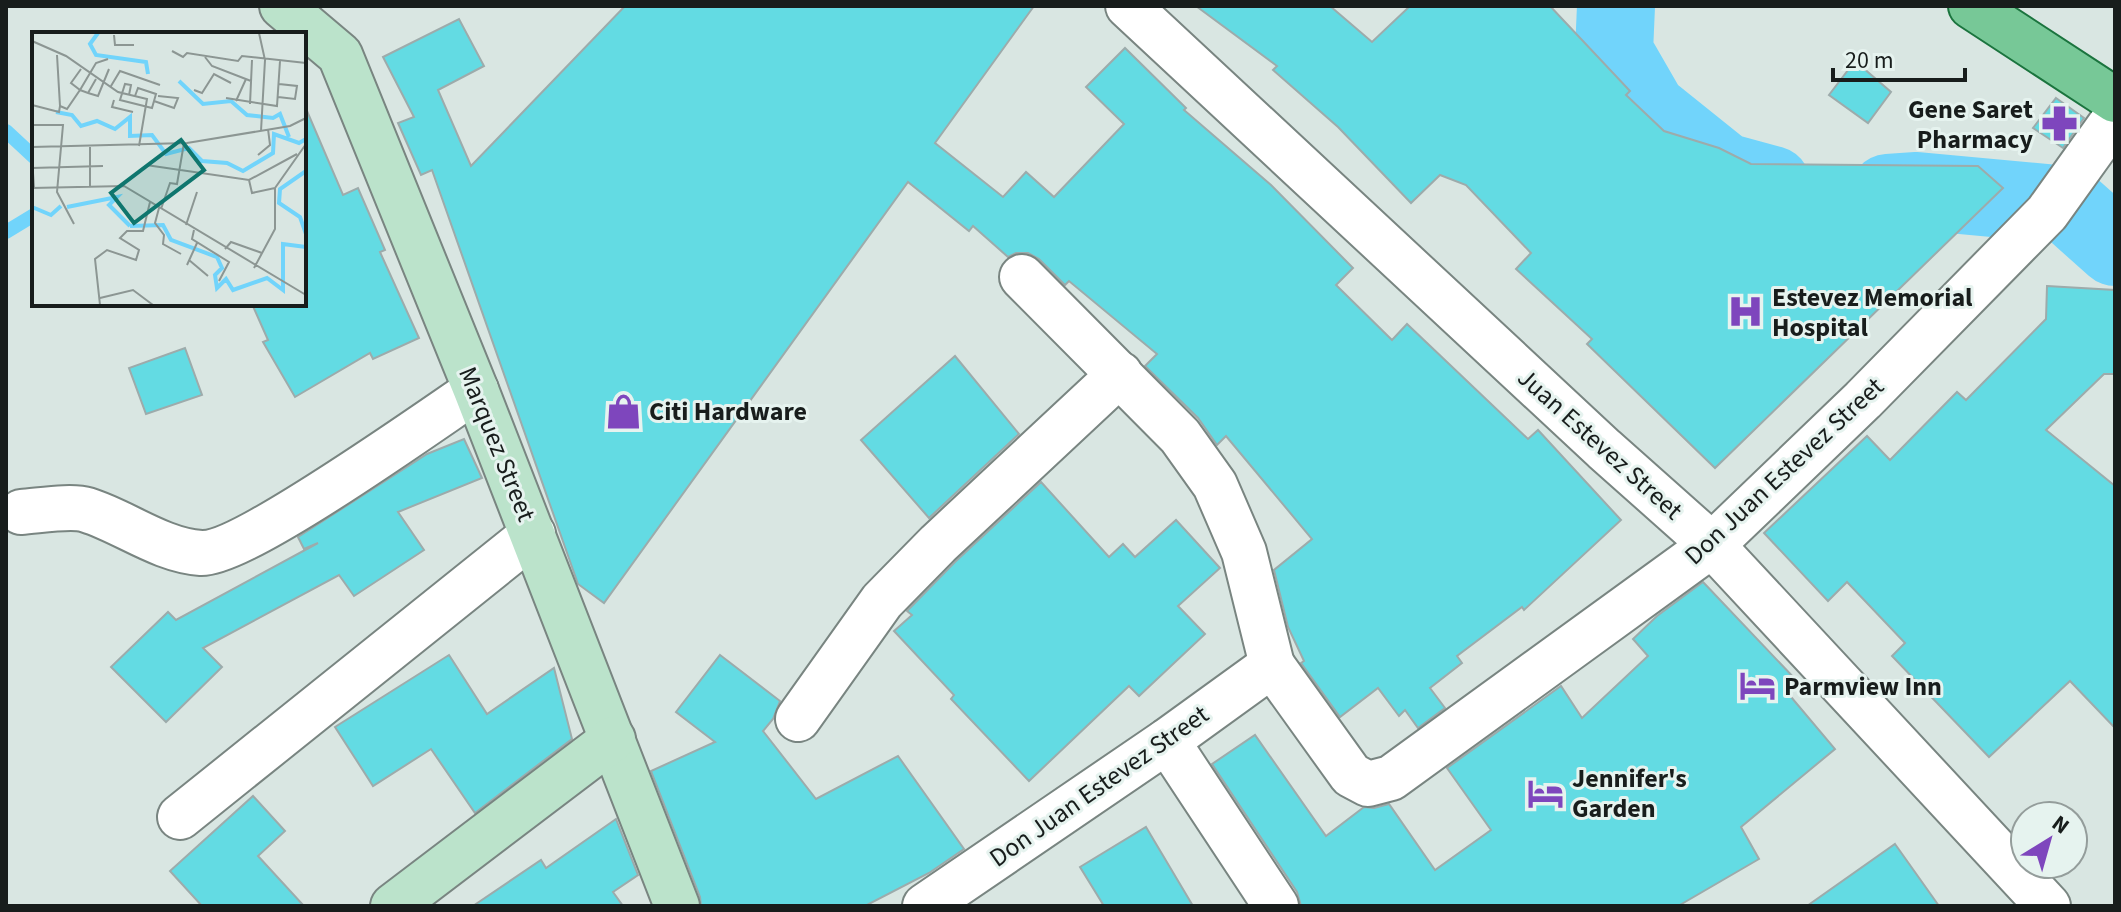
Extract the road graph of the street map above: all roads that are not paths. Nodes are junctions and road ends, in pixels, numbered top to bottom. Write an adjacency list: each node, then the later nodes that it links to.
1 (282, 6): 8 (street, Marquez Street)
2 (1128, 6): 11 (street, Juan Estevez Street)
3 (1971, 6): 4 (main road)
4 (2115, 100)
5 (2115, 118): 11 (street, Don Juan Estevez Street)
6 (1022, 277): 7 (street, Don Juan Estevez Street)
7 (1120, 374): 12 (street, Don Juan Estevez Street); 13 (street)
8 (476, 390): 9 (street); 10 (street, Marquez Street)
9 (21, 512)
10 (533, 534): 14 (street, Marquez Street); 16 (street)
11 (1712, 545): 12 (street, Don Juan Estevez Street); 21 (street, Juan Estevez Street)
12 (1272, 665): 15 (street, Don Juan Estevez Street)
13 (798, 719)
14 (613, 739): 17 (street); 18 (street, Marquez Street)
15 (1167, 741): 19 (street, Don Juan Estevez Street); 20 (street)
16 (180, 817)
17 (393, 906)
18 (677, 906)
19 (925, 906)
20 (1276, 906)
21 (2048, 906)

